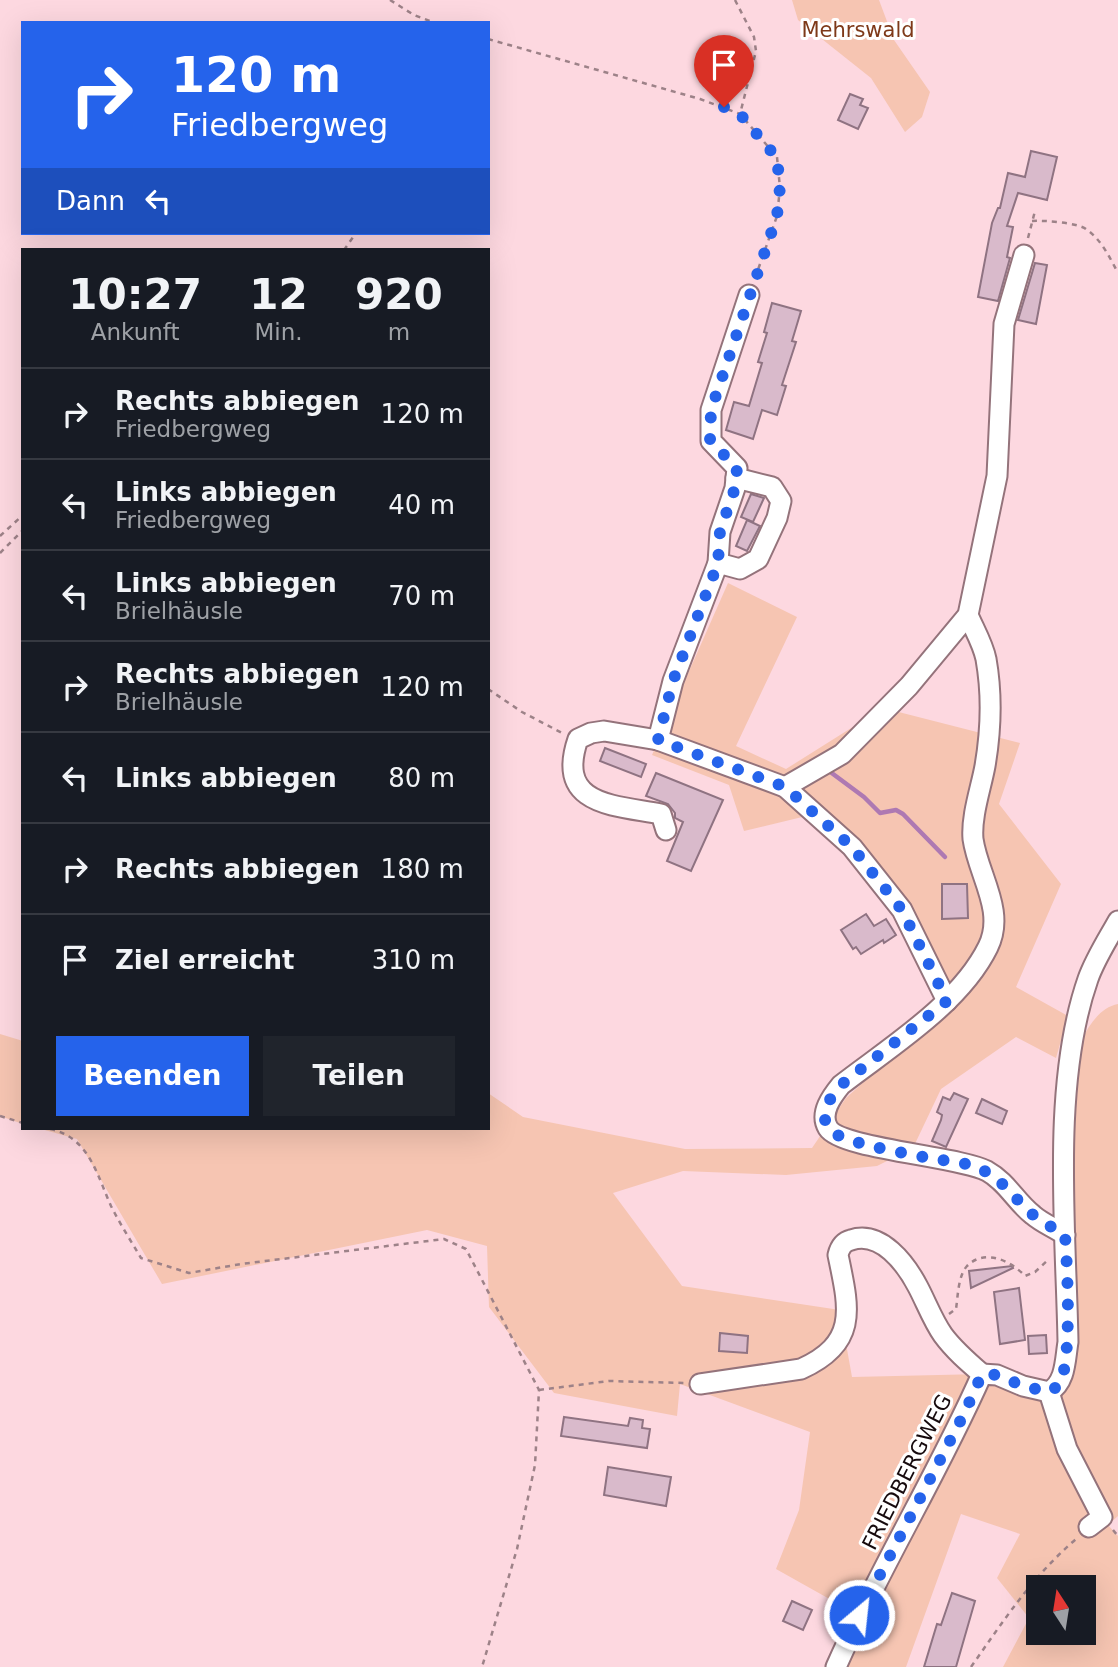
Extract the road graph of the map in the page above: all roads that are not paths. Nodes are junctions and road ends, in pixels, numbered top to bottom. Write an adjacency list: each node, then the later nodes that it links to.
1 (1024, 255): 5 (street)
2 (750, 295): 3 (street)
3 (736, 478): 4 (street); 4 (street)
4 (718, 563): 6 (street)
5 (968, 615): 7 (street); 10 (street)
6 (658, 740): 7 (street); 8 (street)
7 (785, 787): 10 (street)
8 (667, 830)
9 (1118, 922): 11 (street)
10 (947, 1001): 11 (street)
11 (1066, 1239): 14 (street)
12 (982, 1374): 13 (street); 14 (street); 16 (street, FRIEDBERGWEG)
13 (700, 1384)
14 (1049, 1392): 15 (street)
15 (1088, 1527)
16 (836, 1667)

